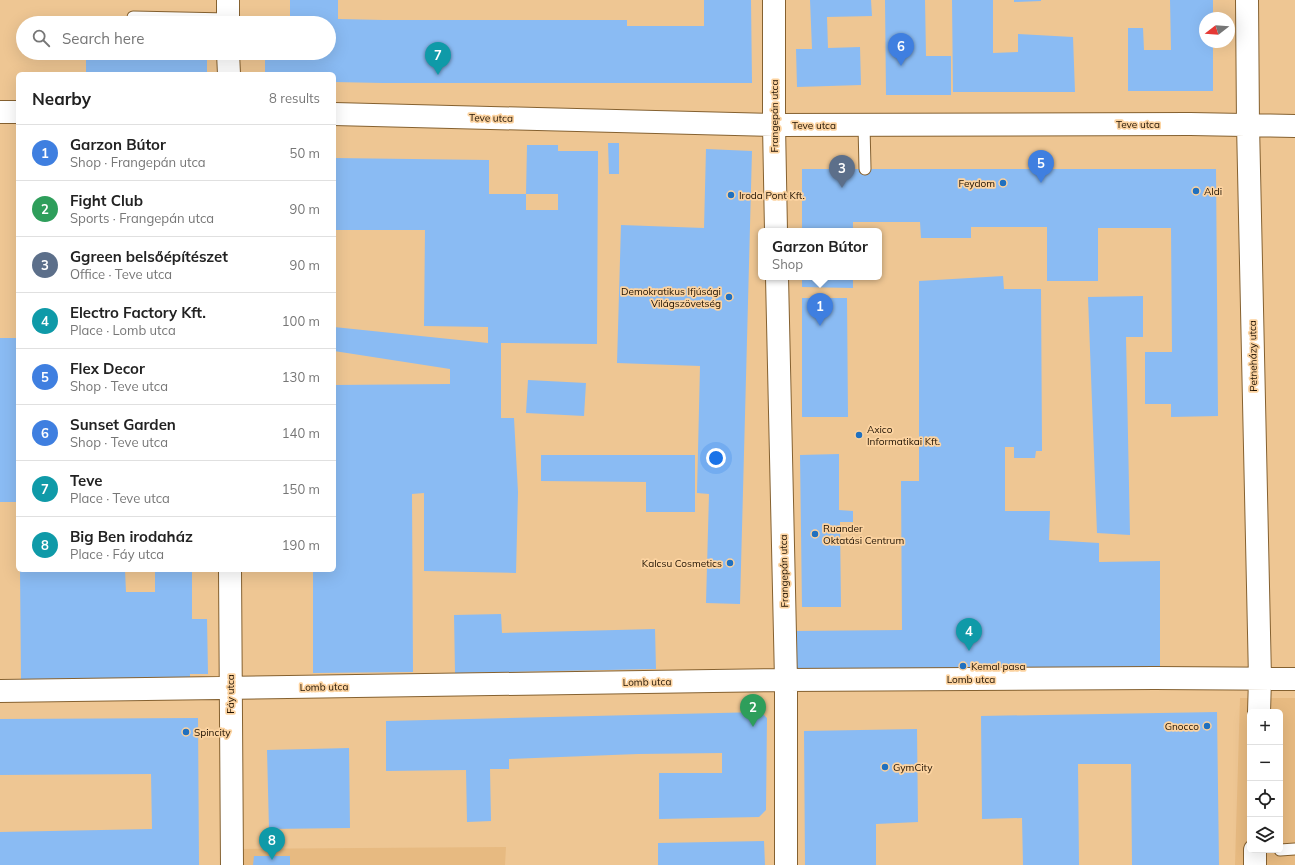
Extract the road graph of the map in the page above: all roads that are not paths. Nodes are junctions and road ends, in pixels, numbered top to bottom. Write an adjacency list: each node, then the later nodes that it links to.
1 (774, 0): 11 (street, Frangepán utca)
2 (1247, 0): 10 (street, Petneházy utca)
3 (228, 14): 4 (lane)
4 (165, 16)
5 (228, 60): 6 (street)
6 (228, 72)
7 (0, 112): 8 (street)
8 (16, 112)
9 (336, 114): 11 (street, Teve utca)
10 (1248, 124): 12 (street, Teve utca); 13 (street, Teve utca); 18 (street, Petneházy utca)
11 (774, 125): 12 (street, Teve utca); 15 (street, Frangepán utca)
12 (864, 125): 14 (lane)
13 (1295, 126)
14 (864, 169)
15 (776, 228)
16 (777, 280): 20 (street, Frangepán utca)
17 (230, 572): 21 (street, Fáy utca)
18 (1260, 679): 19 (street, Lomb utca); 20 (street, Lomb utca); 23 (street, Petneházy utca)
19 (1295, 679)
20 (786, 680): 21 (street, Lomb utca); 28 (street, Frangepán utca)
21 (230, 689): 22 (street, Lomb utca); 27 (street, Fáy utca)
22 (0, 691)
23 (1259, 709)
24 (1295, 849): 25 (lane)
25 (1283, 850)
26 (1255, 853): 29 (street)
27 (232, 865)
28 (786, 865)
29 (1255, 865)

